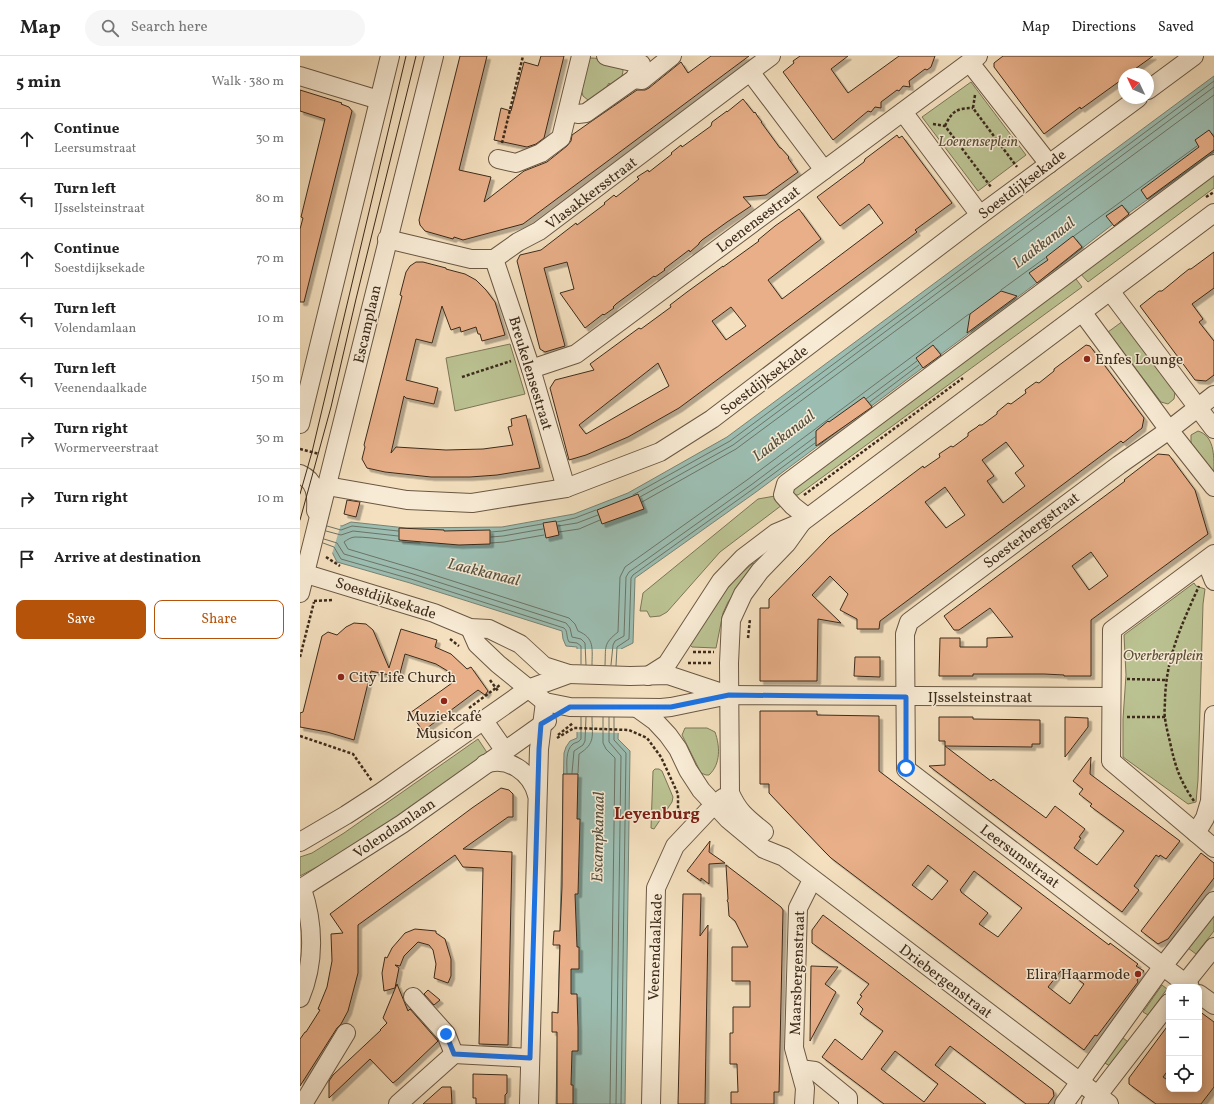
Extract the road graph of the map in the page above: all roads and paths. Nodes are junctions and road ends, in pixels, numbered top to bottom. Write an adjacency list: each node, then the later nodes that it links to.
1 (390, 56): 14 (street)
2 (434, 56): 28 (street, Escamplaan)
3 (523, 56): 20 (path)
4 (581, 56): 17 (street)
5 (606, 56): 12 (street)
6 (672, 56): 12 (street)
7 (771, 56): 10 (street, Vlasakkersstraat)
8 (1194, 56): 13 (street)
9 (975, 64): 16 (path); 18 (street, Loenensestraat); 21 (street)
10 (751, 72): 23 (street); 29 (street, Vlasakkersstraat)
11 (300, 76): 14 (street)
12 (634, 79): 17 (street)
13 (1154, 86)
14 (379, 100): 36 (street)
15 (1130, 104): 21 (street, Soestdijksekade)
16 (973, 108): 19 (path); 24 (path)
17 (568, 112): 20 (street)
18 (906, 117): 19 (path); 23 (street, Loenensestraat); 27 (street)
19 (945, 126): 25 (path)
20 (498, 159)
21 (1049, 164): 24 (street, Soestdijksekade)
22 (1214, 164): 44 (street)
23 (824, 170): 32 (street, Loenensestraat)
24 (1028, 180): 25 (street, Soestdijksekade)
25 (1000, 200): 27 (street, Soestdijksekade)
26 (1214, 213): 30 (street)
27 (980, 215): 42 (street, Soestdijksekade)
28 (388, 238): 29 (street); 40 (street, Escamplaan)
29 (494, 259): 32 (street, Breukelensestraat)
30 (1110, 291): 31 (street); 35 (street)
31 (1082, 312): 38 (street); 44 (street)
32 (529, 363): 33 (path); 42 (street, Breukelensestraat)
33 (462, 377)
34 (1214, 395): 35 (street, Soesterbergstraat)
35 (1198, 408): 37 (street); 38 (street, Soesterbergstraat)
36 (300, 424)
37 (1214, 429)
38 (1170, 430): 41 (street); 66 (street, Soesterbergstraat)
39 (300, 474): 43 (street)
40 (327, 486): 42 (street, Soestdijksekade); 43 (street, Escamplaan)
41 (1214, 486)
42 (566, 488)
43 (318, 514): 46 (street, Escamplaan)
44 (805, 520): 53 (street); 55 (street)
45 (1211, 567): 61 (street); 62 (path)
46 (302, 573): 47 (street, Escamplaan); 50 (street, Soestdijksekade)
47 (307, 597): 48 (path, Soestdijksekade); 56 (path)
48 (338, 600)
49 (751, 613): 52 (path)
50 (470, 628): 58 (street, Soestdijksekade); 64 (street)
51 (444, 634): 54 (path, Soestdijksekade)
52 (748, 644)
53 (679, 647): 55 (path); 57 (street)
54 (462, 649)
55 (729, 657): 57 (path); 65 (street)
56 (300, 658)
57 (667, 664): 60 (street)
58 (572, 674): 60 (street, Soestdijksekade); 64 (street, Soestdijksekade)
59 (486, 675): 63 (path)
60 (648, 676): 65 (street, Soestdijksekade)
61 (1112, 679): 62 (path); 67 (street)
62 (1166, 680): 73 (path)
63 (496, 688)
64 (528, 689): 68 (street); 74 (street)
65 (729, 695): 66 (street, IJsselsteinstraat); 70 (street); 80 (street, Driebergenstraat)
66 (906, 697): 67 (street, IJsselsteinstraat); 93 (street, Leersumstraat)
67 (1111, 697): 72 (street)
68 (545, 702): 69 (street); 75 (street)
69 (572, 707): 70 (street); 75 (street, Volendamlaan)
70 (633, 708): 82 (street)
71 (1214, 715): 83 (street)
72 (1112, 716): 73 (path); 85 (street)
73 (1165, 718): 83 (path)
74 (484, 721): 78 (street); 79 (street)
75 (541, 724): 78 (street, Volendamlaan); 81 (street)
76 (574, 728): 84 (path)
77 (300, 736): 79 (path)
78 (509, 758): 81 (street); 90 (street, Volendamlaan)
79 (380, 792): 86 (street)
80 (730, 793): 82 (street, Veenendaalkade); 88 (street, Driebergenstraat)
81 (538, 798): 103 (street)
82 (714, 805): 84 (street, Veenendaalkade); 88 (street, Driebergenstraat)
83 (1205, 818): 85 (street)
84 (696, 824): 110 (street, Veenendaalkade)
85 (1196, 833): 87 (street)
86 (300, 842)
87 (1214, 848)
88 (784, 857): 89 (street, Driebergenstraat)
89 (812, 880): 104 (street, Maarsbergenstraat); 105 (street, Driebergenstraat)
90 (301, 889): 98 (street)
91 (1214, 901): 93 (street)
92 (1214, 947): 95 (street)
93 (1163, 966): 94 (street, Leersumstraat); 105 (street)
94 (1184, 984)
95 (1187, 984)
96 (1202, 996): 99 (street)
97 (413, 997): 102 (street)
98 (300, 998)
99 (1214, 1005)
100 (1166, 1007): 106 (street)
101 (346, 1033): 107 (street)
102 (454, 1054): 103 (street); 108 (street)
103 (530, 1058): 109 (street)
104 (800, 1069): 111 (street, Maarsbergenstraat); 112 (street)
105 (1081, 1082): 106 (street, Driebergenstraat); 113 (street)
106 (1100, 1101)
107 (303, 1104)
108 (398, 1104)
109 (529, 1104)
110 (651, 1104)
111 (804, 1104)
112 (848, 1104)
113 (1064, 1104)

